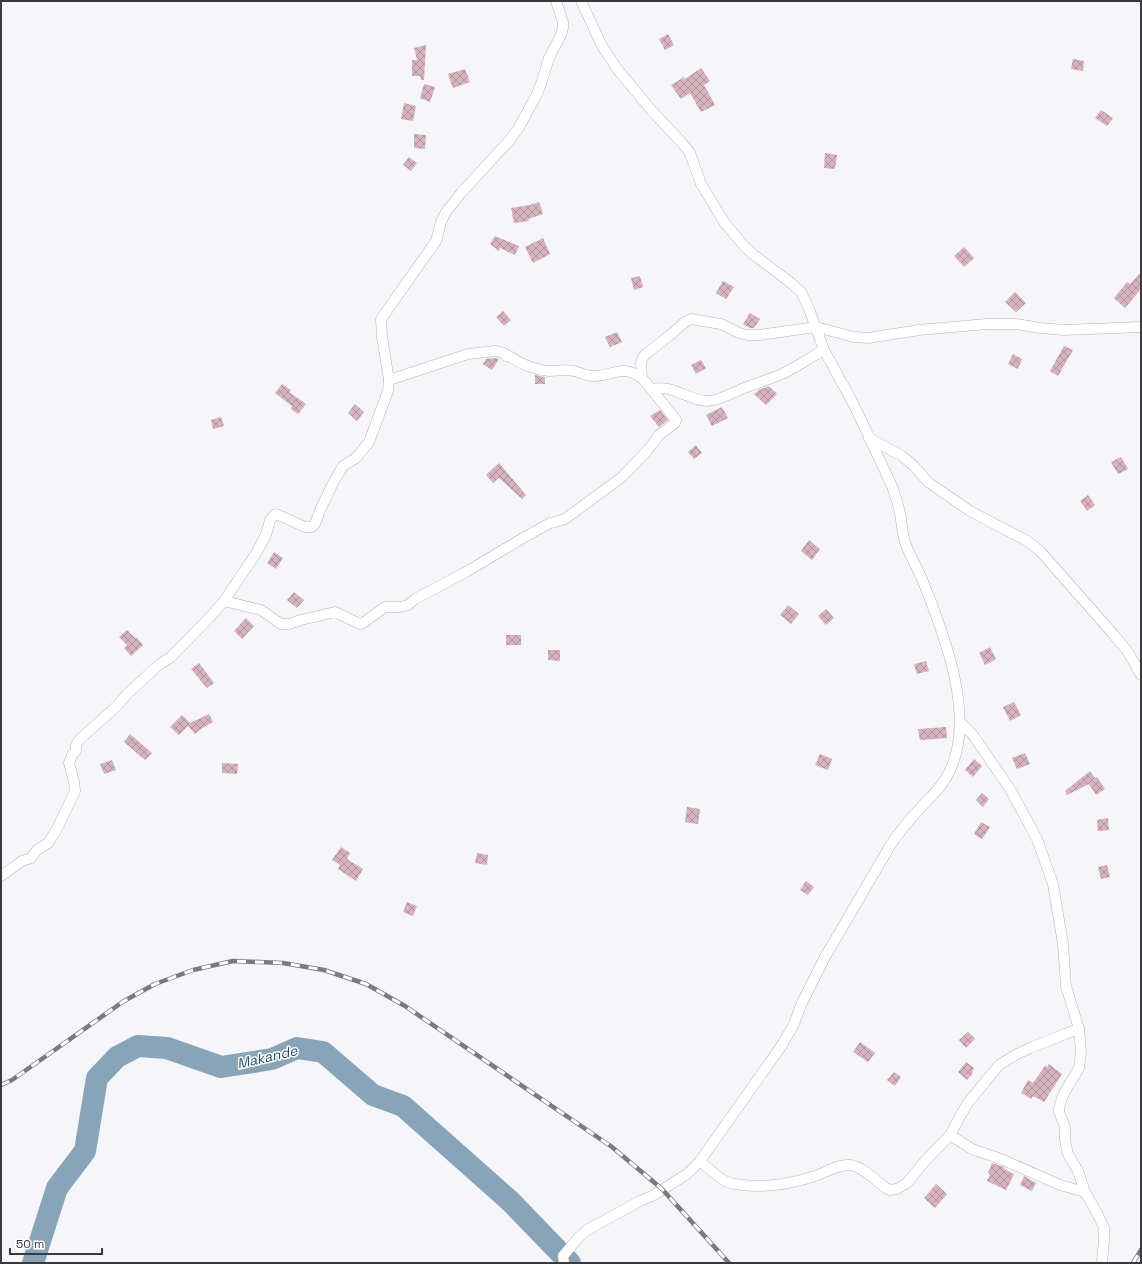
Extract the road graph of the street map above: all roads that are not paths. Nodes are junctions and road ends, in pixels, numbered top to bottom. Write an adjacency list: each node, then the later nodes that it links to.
1 (556, 1): 7 (street)
2 (581, 1): 3 (street)
3 (816, 327): 4 (street); 5 (street); 6 (street)
4 (1141, 327)
5 (824, 350): 8 (street); 9 (street)
6 (642, 378): 7 (street); 8 (street)
7 (389, 380): 10 (street)
8 (652, 389): 10 (street)
9 (869, 438): 11 (street); 12 (street)
10 (224, 601): 13 (street)
11 (1141, 675)
12 (960, 722): 14 (street); 16 (street)
13 (1, 876)
14 (1079, 1029): 15 (street); 17 (street)
15 (950, 1135): 16 (street); 17 (street)
16 (700, 1162): 18 (street)
17 (1085, 1192): 19 (street)
18 (564, 1263)
19 (1102, 1263)

